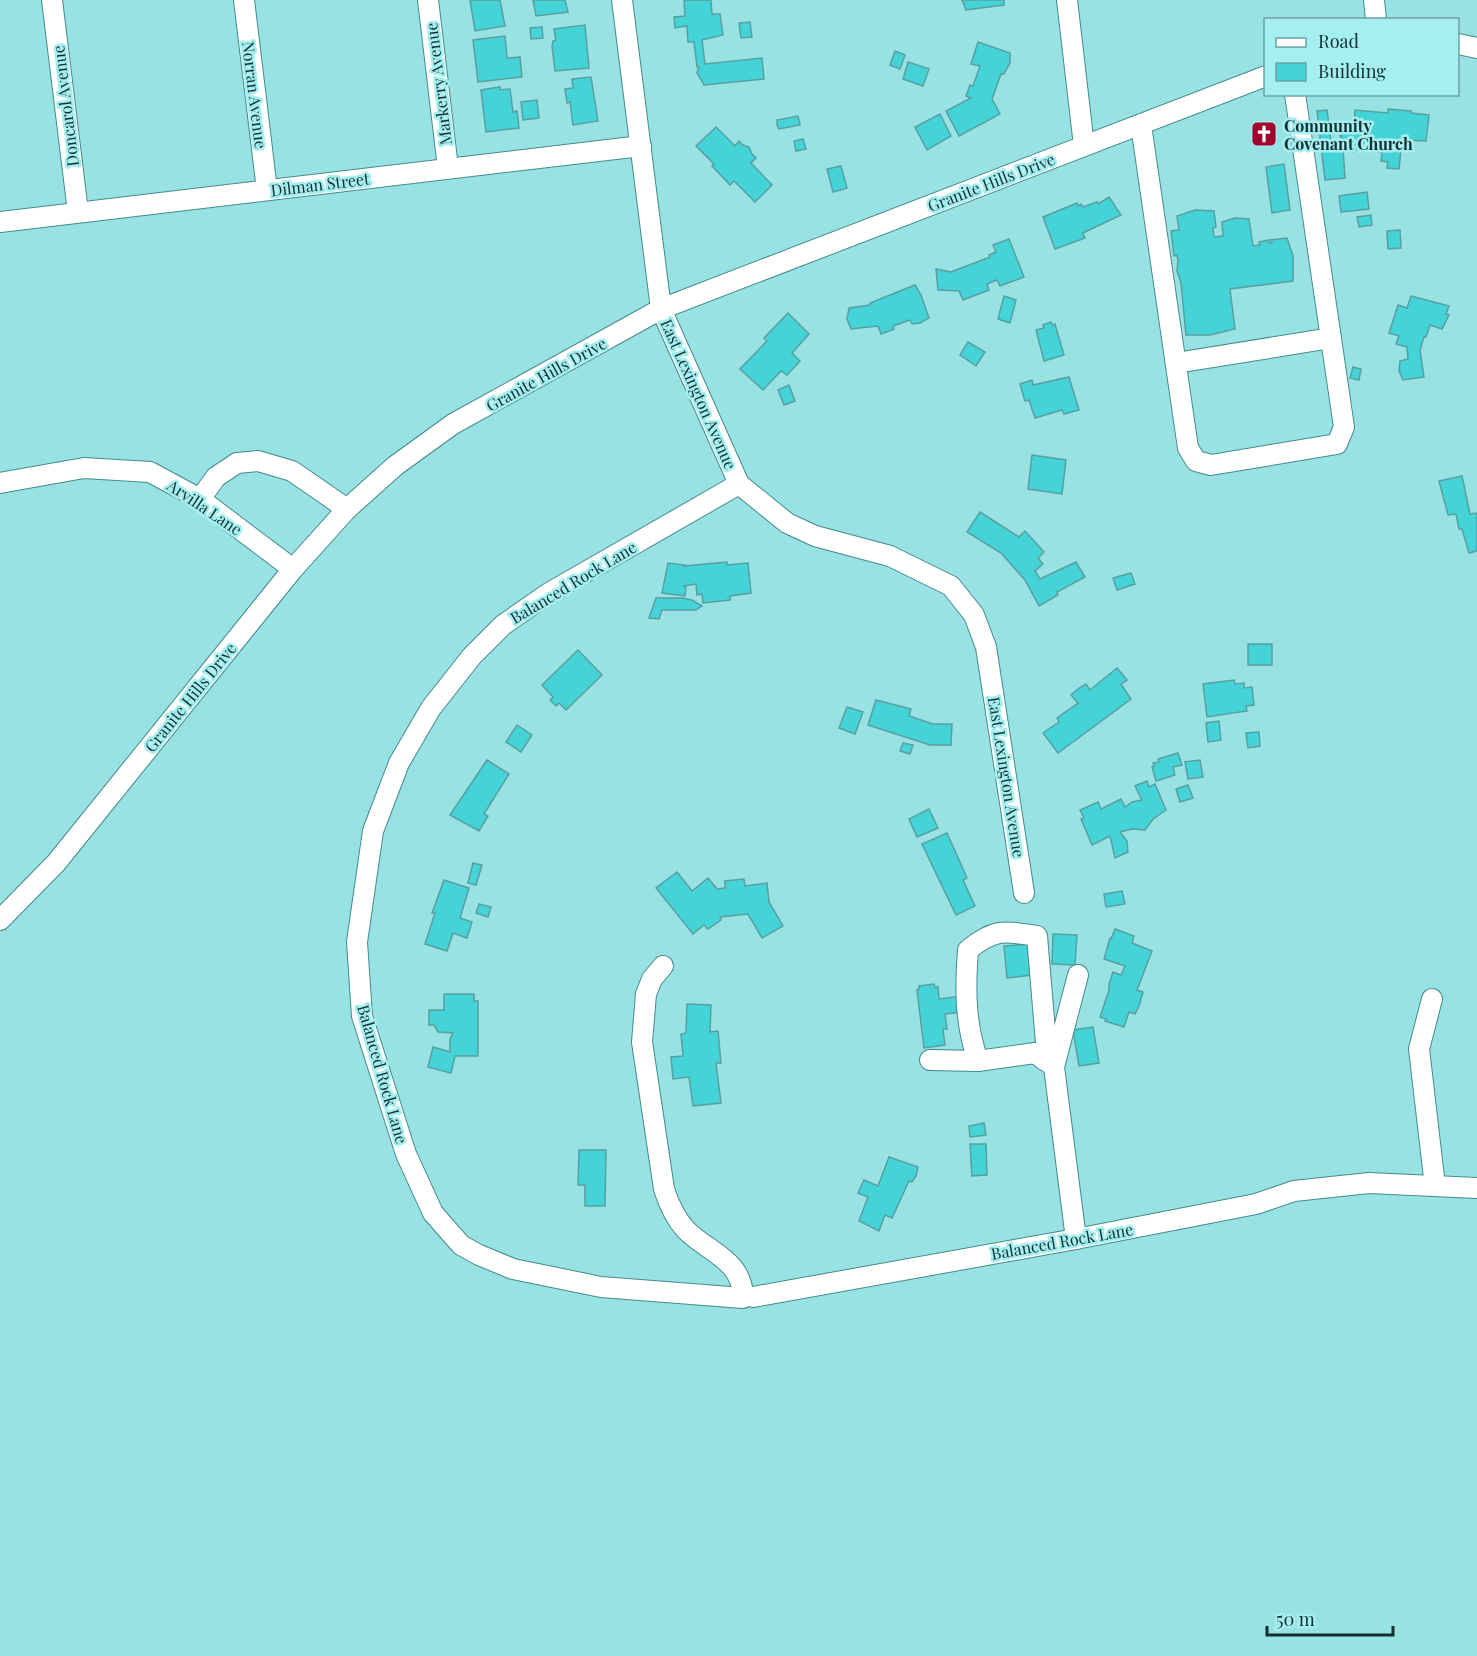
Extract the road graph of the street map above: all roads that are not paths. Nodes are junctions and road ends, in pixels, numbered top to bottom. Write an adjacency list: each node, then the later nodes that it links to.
1 (52, 0): 17 (street, Doncarol Avenue)
2 (244, 0): 16 (street, Norran Avenue)
3 (428, 0): 15 (street, Markerry Avenue)
4 (622, 0): 13 (street, East Lexington Avenue)
5 (1067, 0): 14 (street)
6 (1374, 0): 7 (street)
7 (1376, 18)
8 (1459, 44): 9 (street)
9 (1477, 48)
10 (1264, 77): 12 (street, Granite Hills Drive)
11 (1295, 96): 20 (street)
12 (1141, 125): 14 (street, Granite Hills Drive); 21 (street)
13 (641, 146): 15 (street, Dilman Street); 19 (street, East Lexington Avenue)
14 (1084, 146): 19 (street, Granite Hills Drive)
15 (448, 168): 16 (street, Dilman Street)
16 (267, 190): 17 (street, Dilman Street)
17 (78, 212): 18 (street, Dilman Street)
18 (0, 222)
19 (661, 309): 23 (street, East Lexington Avenue); 25 (street, Granite Hills Drive)
20 (1331, 338): 21 (street); 21 (street)
21 (1176, 363)
22 (0, 483): 24 (street, Arvilla Lane)
23 (739, 484): 27 (street, East Lexington Avenue); 38 (street, Balanced Rock Lane)
24 (200, 499): 25 (street); 26 (street, Arvilla Lane)
25 (347, 509): 26 (street, Granite Hills Drive)
26 (293, 569): 28 (street, Granite Hills Drive)
27 (1024, 893)
28 (0, 920)
29 (663, 966): 38 (street)
30 (1078, 975): 34 (street)
31 (1432, 999): 35 (street)
32 (930, 1060): 33 (street)
33 (978, 1061): 34 (street); 34 (street)
34 (1049, 1063): 37 (street)
35 (1435, 1186): 36 (street, Balanced Rock Lane); 37 (street, Balanced Rock Lane)
36 (1477, 1188)
37 (1076, 1239): 38 (street, Balanced Rock Lane)
38 (748, 1298)

